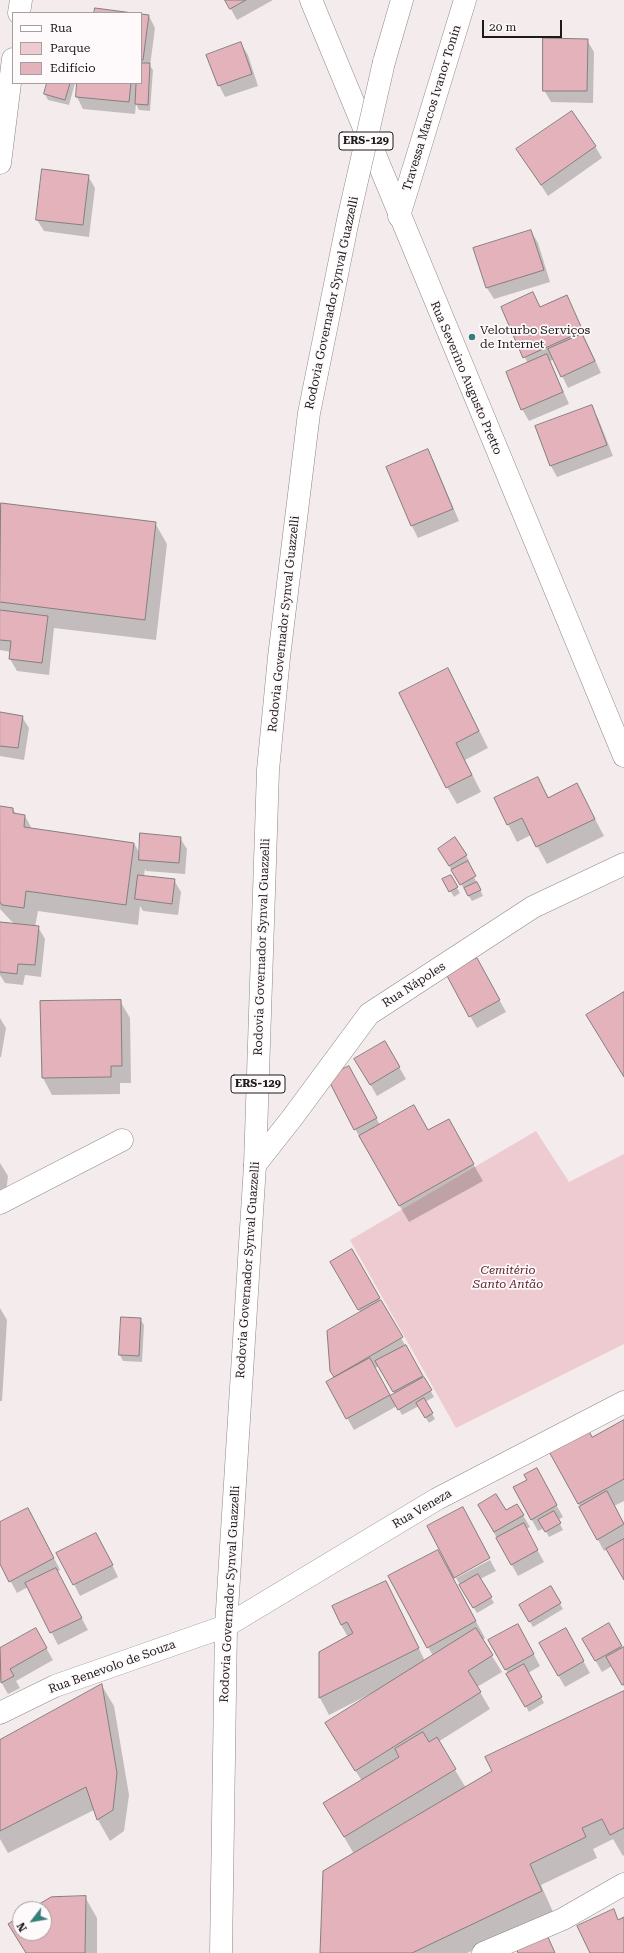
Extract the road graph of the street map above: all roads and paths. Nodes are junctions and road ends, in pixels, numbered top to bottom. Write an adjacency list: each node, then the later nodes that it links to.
1 (21, 0): 5 (street)
2 (311, 0): 9 (street, Rua Severino Augusto Pretto)
3 (402, 0): 13 (street, Rodovia Governador Synval Guazzelli / ERS-129, bridge)
4 (465, 0): 9 (street, Travessa Marcos Ivanor Tonin)
5 (19, 12)
6 (12, 65): 7 (street)
7 (3, 116): 8 (street)
8 (0, 163)
9 (399, 216): 10 (street, Rua Severino Augusto Pretto)
10 (624, 756)
11 (624, 864): 13 (street, Rua Nápoles)
12 (122, 1140): 14 (street)
13 (255, 1165): 16 (street, Rodovia Governador Synval Guazzelli / ERS-129)
14 (0, 1203)
15 (624, 1402): 16 (street, Rua Veneza)
16 (226, 1626): 17 (street, Rua Benevolo de Souza); 19 (street, Rodovia Governador Synval Guazzelli / ERS-129)
17 (0, 1713)
18 (624, 1884): 20 (street)
19 (222, 1953)
20 (483, 1953)

